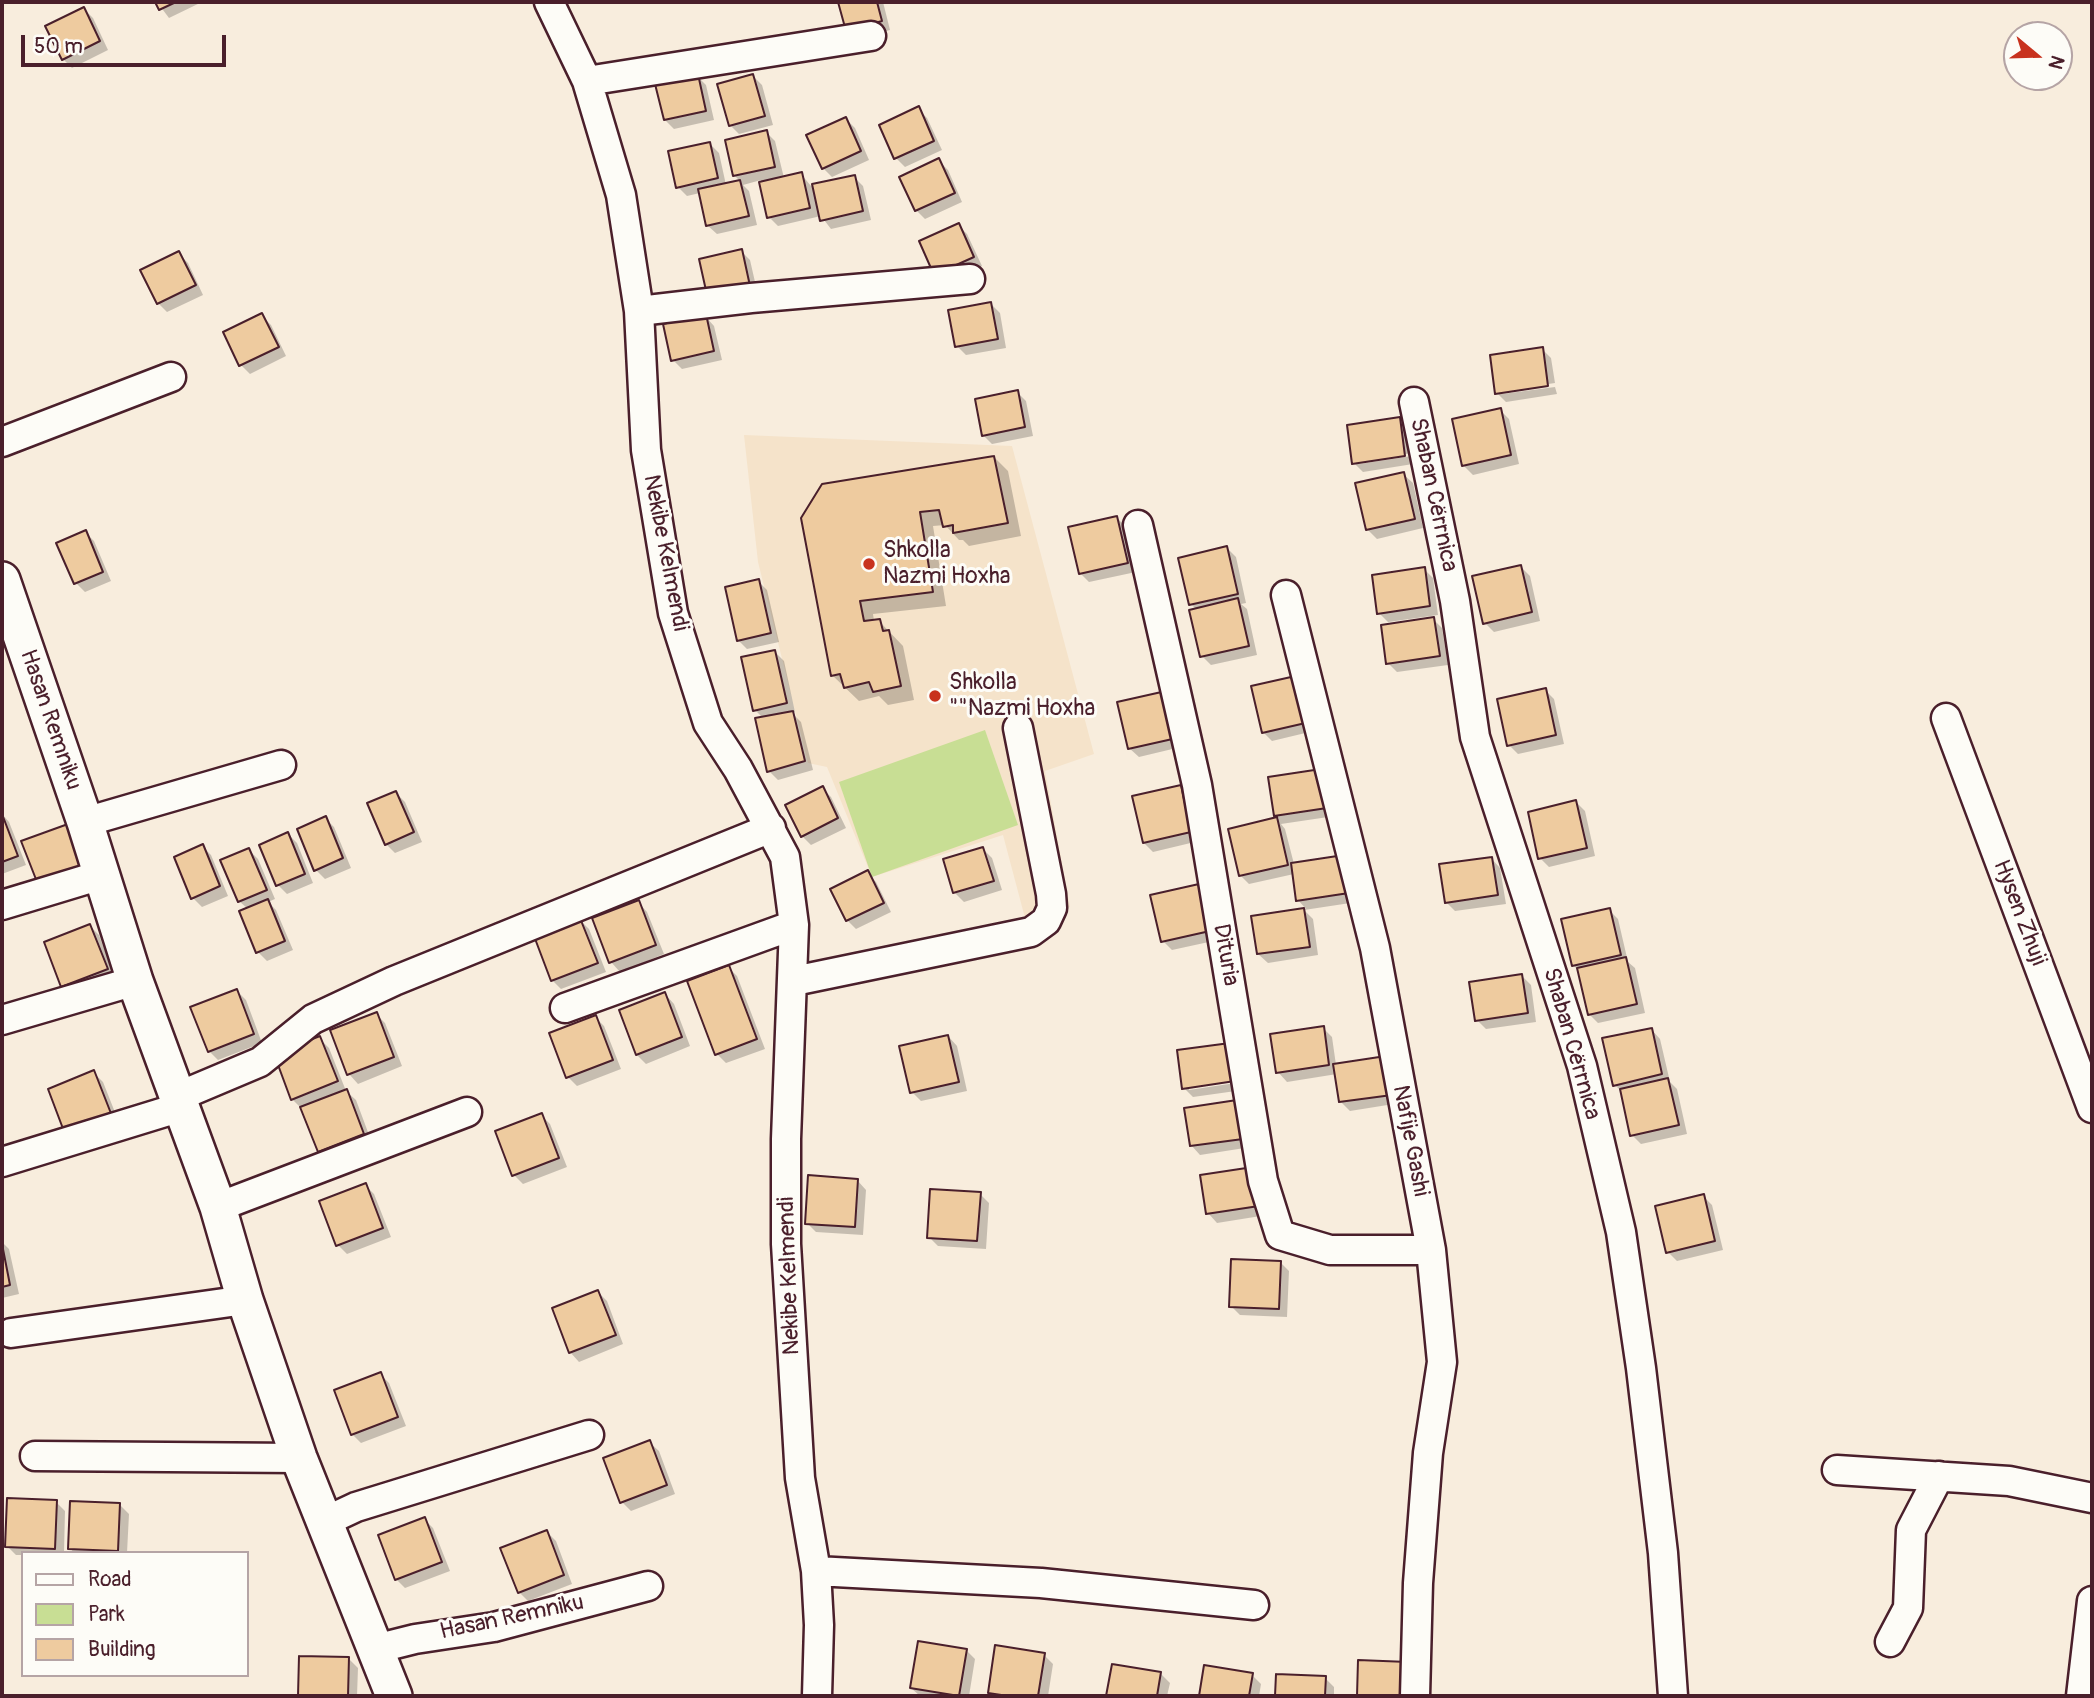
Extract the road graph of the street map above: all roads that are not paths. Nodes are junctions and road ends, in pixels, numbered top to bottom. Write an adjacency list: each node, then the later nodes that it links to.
1 (549, 2): 3 (street, Nekibe Kelmendi)
2 (871, 36): 3 (street)
3 (587, 81): 5 (street, Nekibe Kelmendi)
4 (970, 279): 5 (street)
5 (639, 311): 16 (street, Nekibe Kelmendi)
6 (171, 377): 8 (street)
7 (1414, 402): 48 (street, Shaban Cërrnica)
8 (2, 442)
9 (1138, 525): 29 (street, Dituria)
10 (2, 580): 15 (street, Hasan Remniku)
11 (1286, 596): 29 (street, Nafije Gashi)
12 (1945, 718): 25 (street, Hysen Zhuji)
13 (1018, 728): 21 (street)
14 (281, 765): 15 (street, Hasan Remniku)
15 (85, 821): 17 (street, Hasan Remniku)
16 (771, 828): 19 (street, Nekibe Kelmendi); 24 (street)
17 (101, 875): 18 (street); 20 (street, Hasan Remniku)
18 (2, 905)
19 (794, 926): 21 (street, Nekibe Kelmendi); 22 (street)
20 (135, 981): 23 (street); 24 (street, Hasan Remniku)
21 (794, 981): 39 (street, Nekibe Kelmendi)
22 (565, 1008)
23 (2, 1020)
24 (179, 1102): 27 (street); 28 (street, Hasan Remniku)
25 (2092, 1108)
26 (467, 1112): 28 (street)
27 (2, 1162)
28 (218, 1207): 30 (street, Hasan Remniku)
29 (1431, 1250): 47 (street, Nafije Gashi)
30 (245, 1300): 31 (street); 34 (street, Hasan Remniku)
31 (10, 1333)
32 (589, 1436): 38 (street)
33 (35, 1456): 34 (street)
34 (299, 1458): 38 (street, Hasan Remniku)
35 (1837, 1470): 36 (street)
36 (1939, 1476): 37 (street); 43 (street)
37 (2092, 1498)
38 (324, 1522): 44 (street, Hasan Remniku)
39 (816, 1571): 42 (street); 46 (street, Nekibe Kelmendi)
40 (648, 1586): 44 (street, Hasan Remniku)
41 (2092, 1601): 49 (street)
42 (1254, 1605)
43 (1890, 1642)
44 (375, 1649): 45 (street, Hasan Remniku)
45 (394, 1696)
46 (817, 1696)
47 (1415, 1696)
48 (1672, 1696)
49 (2081, 1696)

